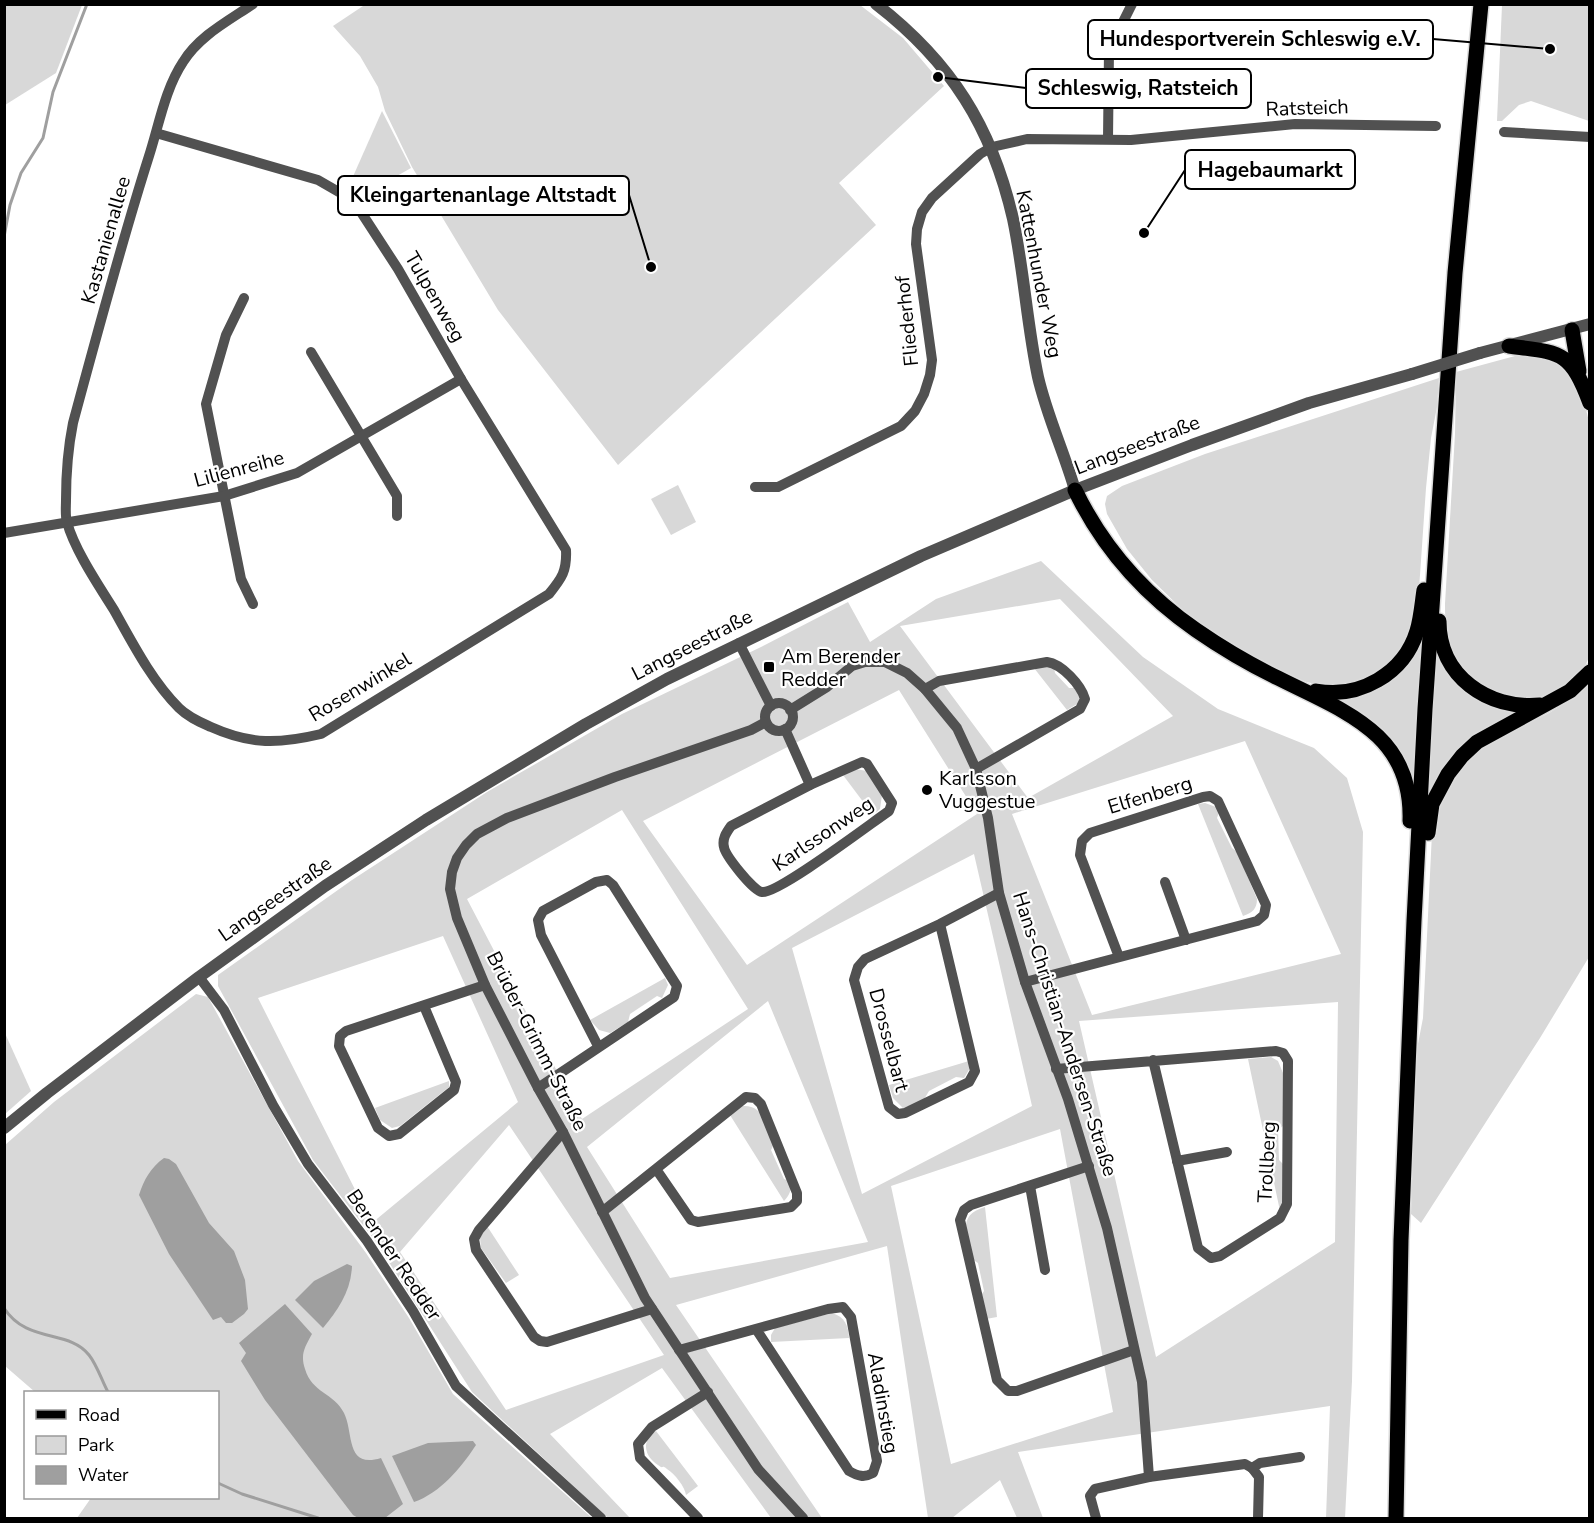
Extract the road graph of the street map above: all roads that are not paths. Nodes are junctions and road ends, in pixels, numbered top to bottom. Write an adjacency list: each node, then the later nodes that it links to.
1 (253, 4): 7 (street, Kastanienallee)
2 (876, 4): 10 (street, Kattenhunder Weg)
3 (1132, 4): 9 (street)
4 (1481, 4): 25 (main road)
5 (1436, 126): 9 (street, Ratsteich)
6 (1504, 132): 8 (street)
7 (156, 133): 17 (street, Tulpenweg); 24 (street, Kastanienallee)
8 (1590, 137)
9 (1108, 139): 10 (street, Ratsteich)
10 (992, 147): 20 (street, Fliederhof); 21 (street, Kattenhunder Weg)
11 (244, 298): 22 (street)
12 (1590, 324): 13 (street, Langseestraße)
13 (1572, 330): 14 (street, Langseestraße); 16 (main road)
14 (1509, 346): 16 (main road); 21 (street, Langseestraße, bridge)
15 (311, 352): 19 (street)
16 (1580, 376): 18 (main road)
17 (461, 379): 19 (street, Lilienreihe); 27 (street, Tulpenweg)
18 (1590, 403)
19 (361, 435): 22 (street, Lilienreihe); 23 (street)
20 (755, 487)
21 (1075, 490): 29 (street, Langseestraße); 32 (main road)
22 (224, 496): 24 (street, Lilienreihe); 28 (street)
23 (397, 516)
24 (66, 522): 26 (street, Lilienreihe); 27 (street, Rosenwinkel)
25 (1436, 528): 32 (main road); 33 (main road); 42 (main road)
26 (4, 533)
27 (549, 594)
28 (253, 604)
29 (739, 643): 34 (street); 47 (street, Langseestraße)
30 (1590, 672): 33 (main road)
31 (925, 689): 35 (street, Hans-Christian-Andersen-Straße); 38 (street, Hans-Christian-Andersen-Straße); 38 (street)
32 (1302, 689): 42 (main road)
33 (1549, 704): 43 (main road)
34 (771, 706): 35 (street); 36 (street)
35 (790, 710): 37 (street)
36 (766, 722): 37 (street); 49 (street, Brüder-Grimm-Straße)
37 (785, 729): 39 (street)
38 (976, 769): 41 (street, Hans-Christian-Andersen-Straße)
39 (810, 785): 39 (street, Karlssonweg)
40 (1165, 882): 45 (street)
41 (999, 893): 44 (street, Drosselbart); 48 (street, Hans-Christian-Andersen-Straße)
42 (1415, 901): 43 (main road)
43 (1414, 921): 77 (main road)
44 (940, 924): 44 (street, Drosselbart)
45 (1186, 940): 46 (street, Elfenberg); 46 (street, Elfenberg)
46 (1119, 957): 48 (street, Elfenberg)
47 (199, 977): 55 (street, Langseestraße); 72 (street, Berender Redder)
48 (1024, 982): 53 (street, Hans-Christian-Andersen-Straße)
49 (485, 985): 50 (street); 54 (street, Brüder-Grimm-Straße)
50 (424, 1006): 50 (street)
51 (598, 1046): 51 (street); 54 (street)
52 (1153, 1060): 53 (street, Trollberg); 58 (street, Trollberg); 58 (street, Trollberg)
53 (1056, 1069): 59 (street, Hans-Christian-Andersen-Straße)
54 (538, 1088): 56 (street, Brüder-Grimm-Straße)
55 (4, 1128)
56 (563, 1132): 62 (street, Brüder-Grimm-Straße); 64 (street)
57 (1227, 1152): 58 (street, Trollberg)
58 (1177, 1161)
59 (1089, 1166): 61 (street); 67 (street, Hans-Christian-Andersen-Straße)
60 (656, 1169): 60 (street); 62 (street)
61 (1029, 1186): 63 (street); 67 (street)
62 (602, 1212): 64 (street, Brüder-Grimm-Straße)
63 (1046, 1270)
64 (652, 1309): 66 (street, Brüder-Grimm-Straße)
65 (756, 1329): 65 (street, Aladinstieg); 66 (street, Aladinstieg)
66 (679, 1350): 68 (street, Brüder-Grimm-Straße)
67 (1134, 1350): 71 (street, Hans-Christian-Andersen-Straße)
68 (708, 1392): 73 (street); 74 (street, Brüder-Grimm-Straße)
69 (1300, 1457): 70 (street)
70 (1252, 1468): 71 (street); 76 (street)
71 (1149, 1478): 75 (street)
72 (601, 1518)
73 (698, 1518)
74 (802, 1518)
75 (1096, 1518)
76 (1258, 1518)
77 (1396, 1518)

